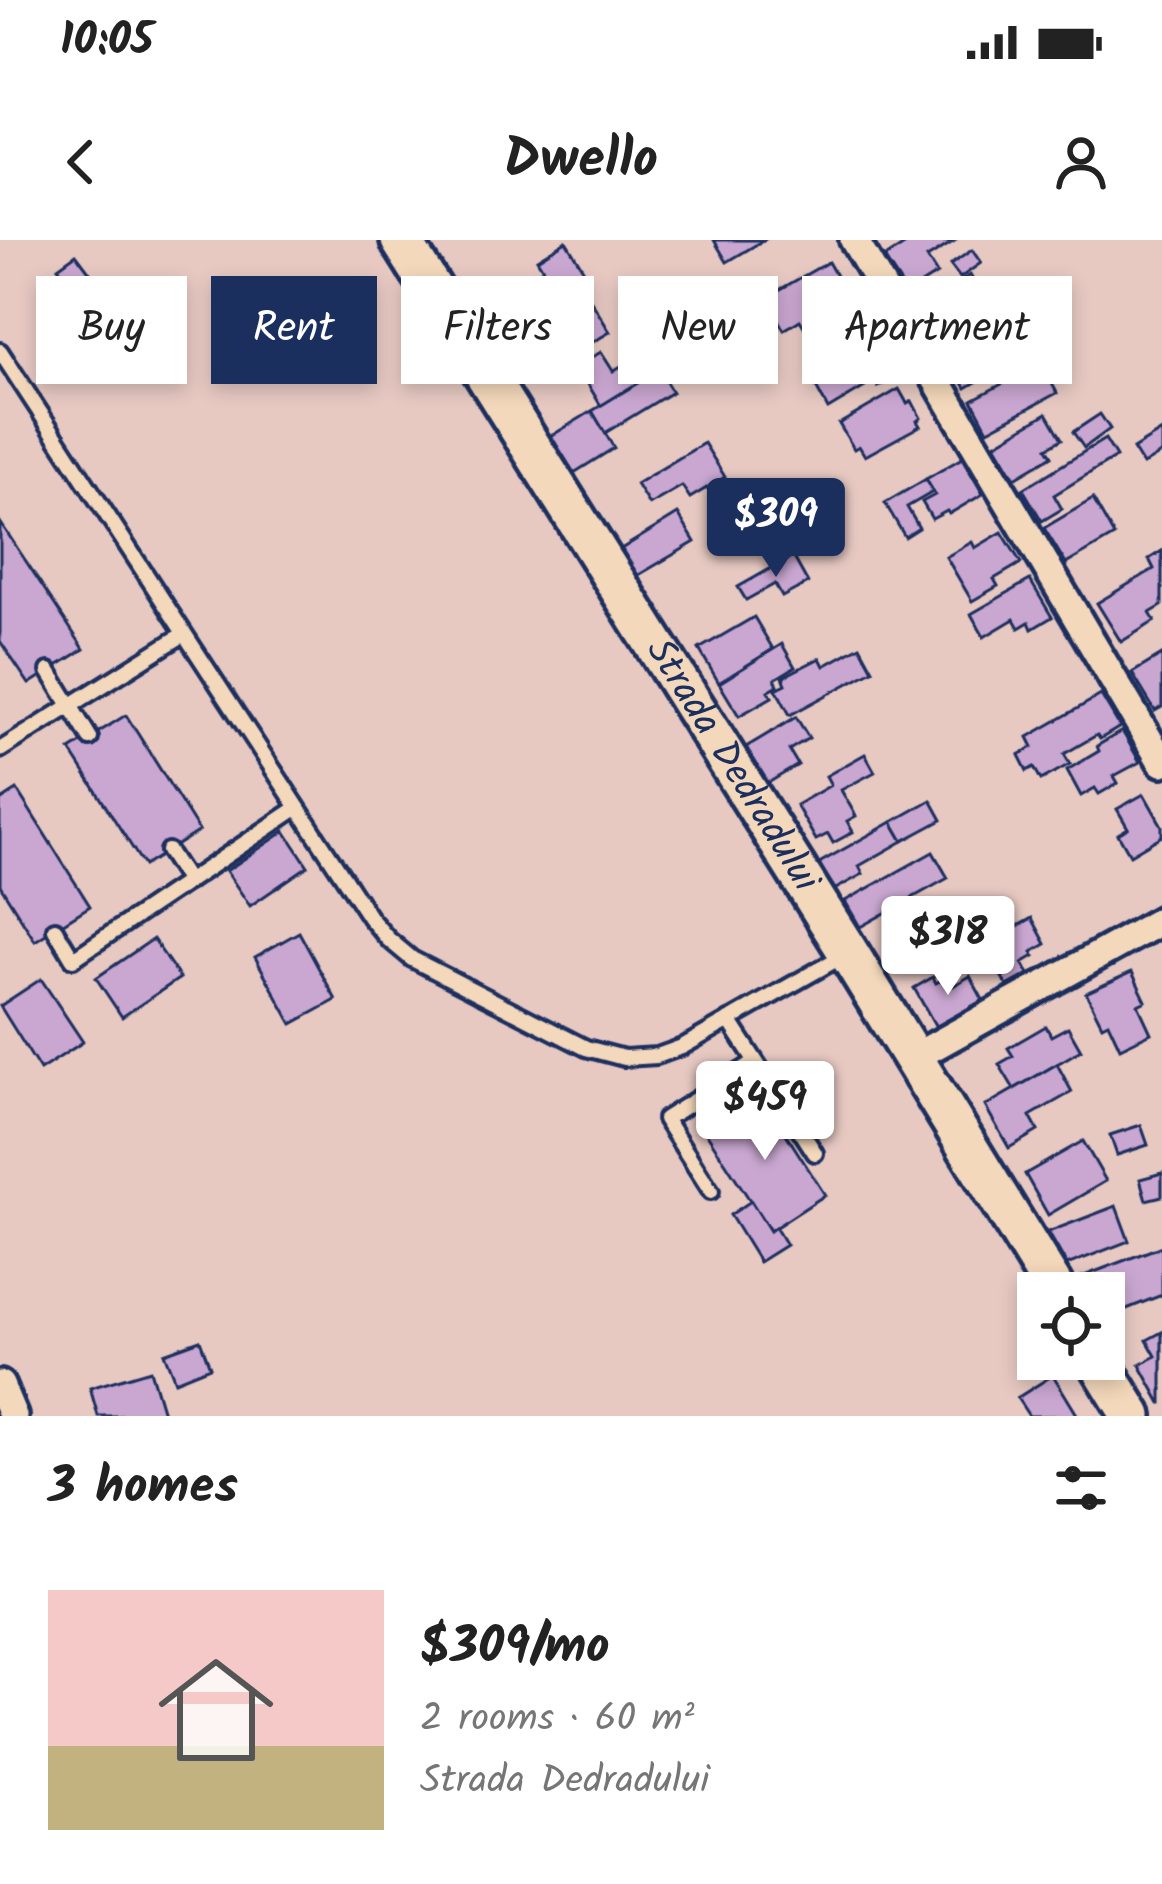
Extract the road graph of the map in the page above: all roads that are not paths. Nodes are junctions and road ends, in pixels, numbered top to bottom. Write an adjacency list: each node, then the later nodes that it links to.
1 (401, 240): 15 (main road, Strada Dedradului)
2 (854, 240): 9 (street)
3 (0, 351): 4 (lane)
4 (184, 634): 6 (lane); 10 (lane)
5 (49, 671): 6 (lane)
6 (70, 705): 7 (lane); 8 (lane)
7 (90, 738)
8 (0, 750)
9 (1162, 762)
10 (297, 808): 12 (lane); 16 (lane)
11 (168, 851): 12 (lane)
12 (188, 882): 14 (lane)
13 (1162, 920): 17 (street)
14 (55, 929)
15 (848, 952): 16 (lane); 17 (main road, Strada Dedradului)
16 (729, 1020): 18 (lane)
17 (913, 1058): 21 (main road, Strada Dedradului)
18 (755, 1062): 19 (lane); 20 (lane)
19 (814, 1153)
20 (711, 1191)
21 (1044, 1272)
22 (1110, 1380): 25 (main road)
23 (0, 1384): 24 (street)
24 (13, 1416)
25 (1132, 1416)

